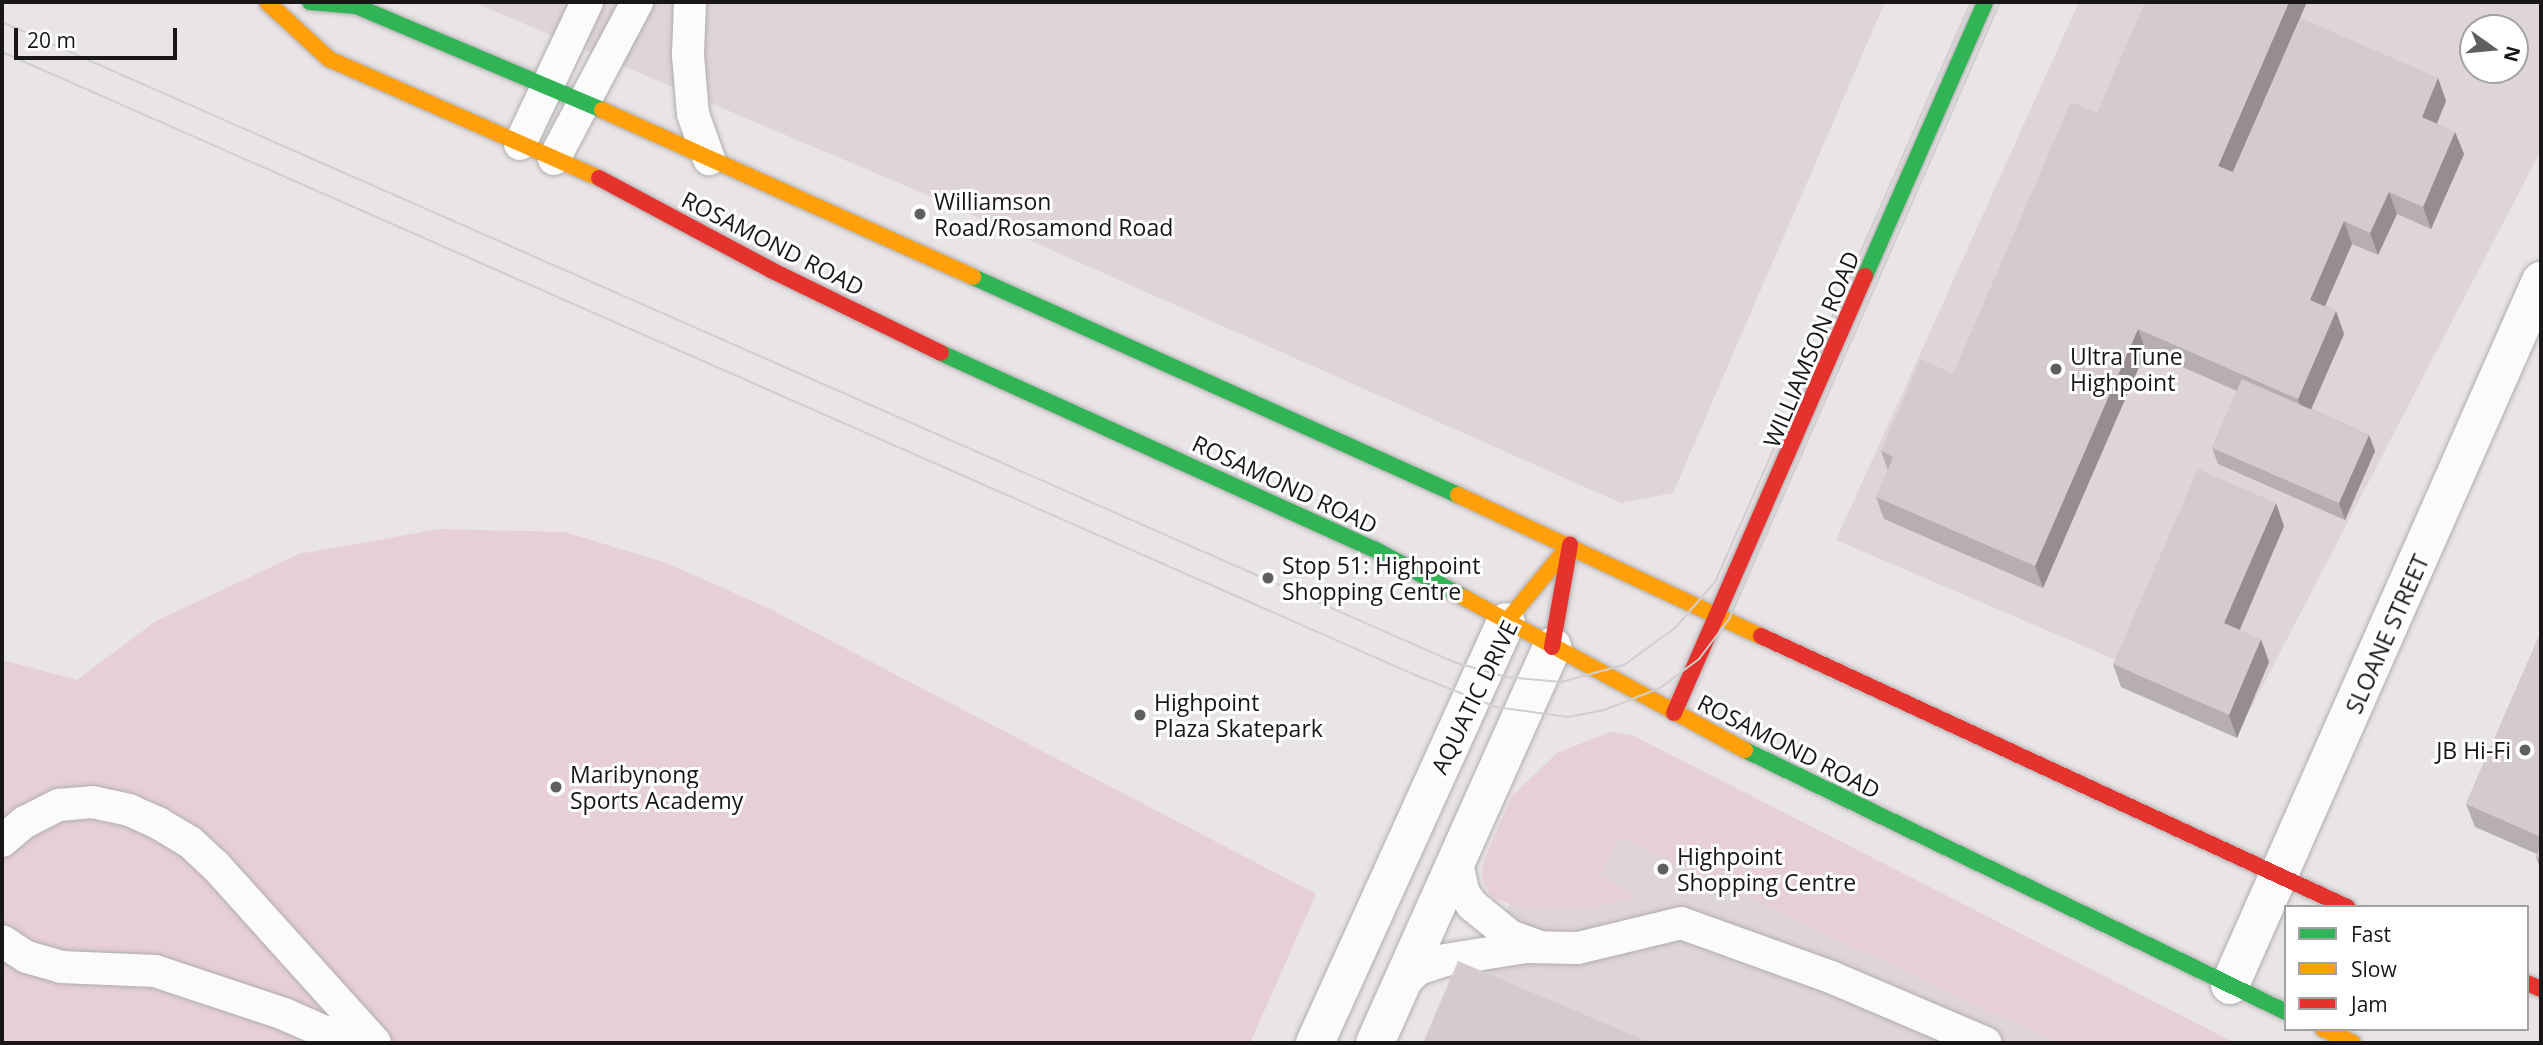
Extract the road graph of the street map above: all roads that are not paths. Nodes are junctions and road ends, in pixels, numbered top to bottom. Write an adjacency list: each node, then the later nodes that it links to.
1 (267, 2): 9 (street, ROSAMOND ROAD)
2 (310, 2): 7 (street, ROSAMOND ROAD)
3 (587, 2): 7 (lane)
4 (637, 2): 8 (lane)
5 (690, 2): 11 (lane)
6 (1986, 2): 14 (street, WILLIAMSON ROAD)
7 (548, 86): 8 (street, ROSAMOND ROAD); 9 (lane)
8 (584, 102): 10 (lane); 11 (street, ROSAMOND ROAD)
9 (520, 144): 10 (street, ROSAMOND ROAD)
10 (554, 159): 15 (street, ROSAMOND ROAD)
11 (709, 159): 13 (street, ROSAMOND ROAD)
12 (2541, 281): 20 (street, SLOANE STREET)
13 (1570, 545): 14 (street, ROSAMOND ROAD); 15 (street, AQUATIC DRIVE); 16 (street, AQUATIC DRIVE)
14 (1719, 615): 17 (street, WILLIAMSON ROAD); 20 (street, ROSAMOND ROAD)
15 (1506, 622): 16 (street, ROSAMOND ROAD); 30 (street, AQUATIC DRIVE)
16 (1552, 647): 17 (street, ROSAMOND ROAD); 19 (street, AQUATIC DRIVE)
17 (1674, 713): 24 (street, ROSAMOND ROAD)
18 (2, 841): 29 (lane)
19 (1456, 859): 23 (lane); 25 (street, AQUATIC DRIVE)
20 (2278, 877): 21 (street, ROSAMOND ROAD); 24 (street, SLOANE STREET)
21 (2342, 905)
22 (2, 941): 28 (lane)
23 (1543, 947): 25 (lane); 32 (lane)
24 (2230, 985): 26 (street, ROSAMOND ROAD)
25 (1400, 986): 31 (street, AQUATIC DRIVE)
26 (2284, 1011)
27 (2327, 1031): 33 (street)
28 (350, 1043)
29 (375, 1043)
30 (1315, 1043)
31 (1375, 1043)
32 (1986, 1043)
33 (2353, 1043)

